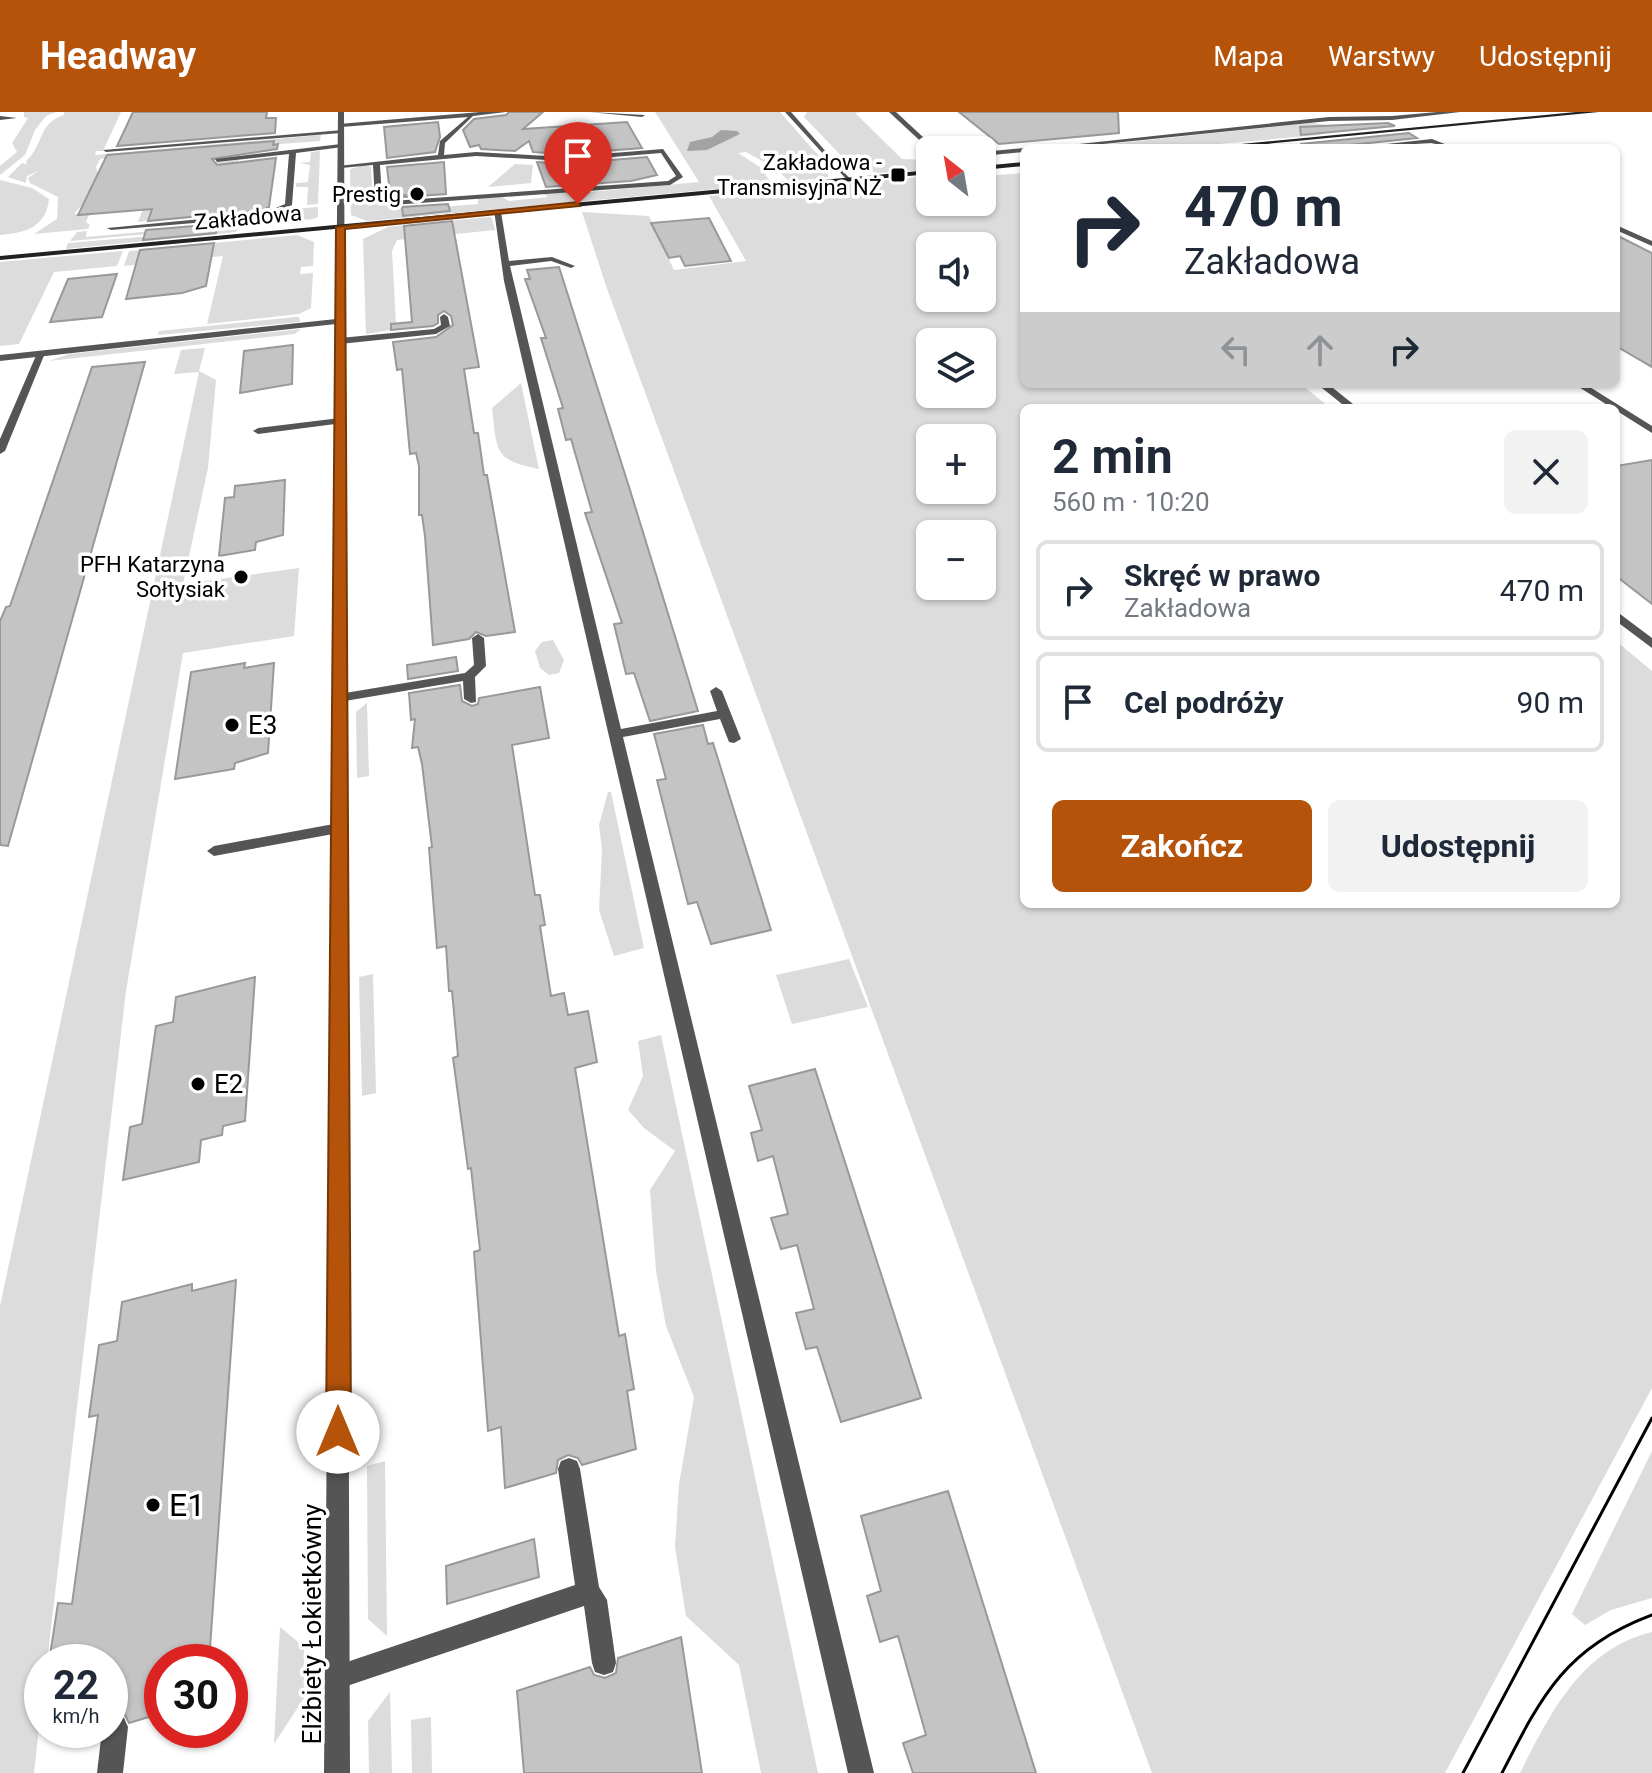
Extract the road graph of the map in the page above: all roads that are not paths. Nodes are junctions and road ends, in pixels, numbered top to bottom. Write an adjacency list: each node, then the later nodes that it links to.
1 (341, 112): 14 (street, Elżbiety Łokietkówny)
2 (503, 112): 9 (street)
3 (592, 112): 10 (street)
4 (788, 112): 37 (street)
5 (892, 112): 16 (street)
6 (1311, 112): 13 (street)
7 (1457, 112): 13 (street)
8 (1596, 112): 15 (street)
9 (476, 114): 14 (street); 29 (street)
10 (642, 115)
11 (0, 118): 12 (street)
12 (14, 118)
13 (1329, 119): 15 (street); 18 (street)
14 (341, 128): 23 (street, Elżbiety Łokietkówny); 24 (street)
15 (1358, 134): 17 (street)
16 (919, 136)
17 (1269, 142): 19 (street); 20 (street)
18 (1084, 144)
19 (1247, 144)
20 (1272, 144)
21 (1398, 144): 22 (street)
22 (1441, 144)
23 (341, 146): 25 (street); 33 (street, Elżbiety Łokietkówny)
24 (106, 150)
25 (293, 150): 27 (street); 40 (street)
26 (1020, 150): 28 (street)
27 (281, 151): 30 (street); 34 (street)
28 (996, 153)
29 (441, 157): 31 (street); 31 (street)
30 (217, 160)
31 (376, 162): 33 (street)
32 (1020, 164): 35 (street)
33 (341, 166): 39 (street, Elżbiety Łokietkówny)
34 (244, 167)
35 (996, 167)
36 (916, 173): 37 (street, Zakładowa)
37 (849, 179): 38 (street, Zakładowa)
38 (497, 212): 39 (street, Zakładowa); 44 (street)
39 (341, 227): 43 (street, Zakładowa); 47 (street, Elżbiety Łokietkówny)
40 (111, 228)
41 (1620, 229): 42 (street)
42 (1652, 244)
43 (0, 258)
44 (507, 264): 45 (street); 68 (street)
45 (571, 266)
46 (444, 317): 48 (street)
47 (340, 321): 48 (street, Elżbiety Łokietkówny); 49 (street)
48 (340, 341): 56 (street, Elżbiety Łokietkówny)
49 (41, 353): 50 (street); 59 (street)
50 (0, 358)
51 (1327, 388): 53 (street)
52 (1585, 388): 54 (street)
53 (1348, 404)
54 (1611, 404)
55 (1620, 410): 57 (street)
56 (340, 421): 58 (street); 65 (street, Elżbiety Łokietkówny)
57 (1652, 430)
58 (258, 431)
59 (0, 451)
60 (1620, 618): 62 (street)
61 (478, 638): 63 (street)
62 (1652, 644)
63 (469, 676): 65 (street); 66 (street)
64 (716, 691): 67 (street)
65 (339, 698): 70 (street, Elżbiety Łokietkówny)
66 (471, 699)
67 (725, 714): 68 (street); 69 (street)
68 (615, 734): 79 (street)
69 (734, 739)
70 (339, 828): 71 (street); 75 (street, Elżbiety Łokietkówny)
71 (214, 851)
72 (569, 1469): 73 (street)
73 (588, 1593): 74 (street); 75 (street)
74 (604, 1663)
75 (338, 1677): 78 (street, Elżbiety Łokietkówny)
76 (113, 1748): 77 (street)
77 (110, 1773)
78 (337, 1773)
79 (861, 1773)

